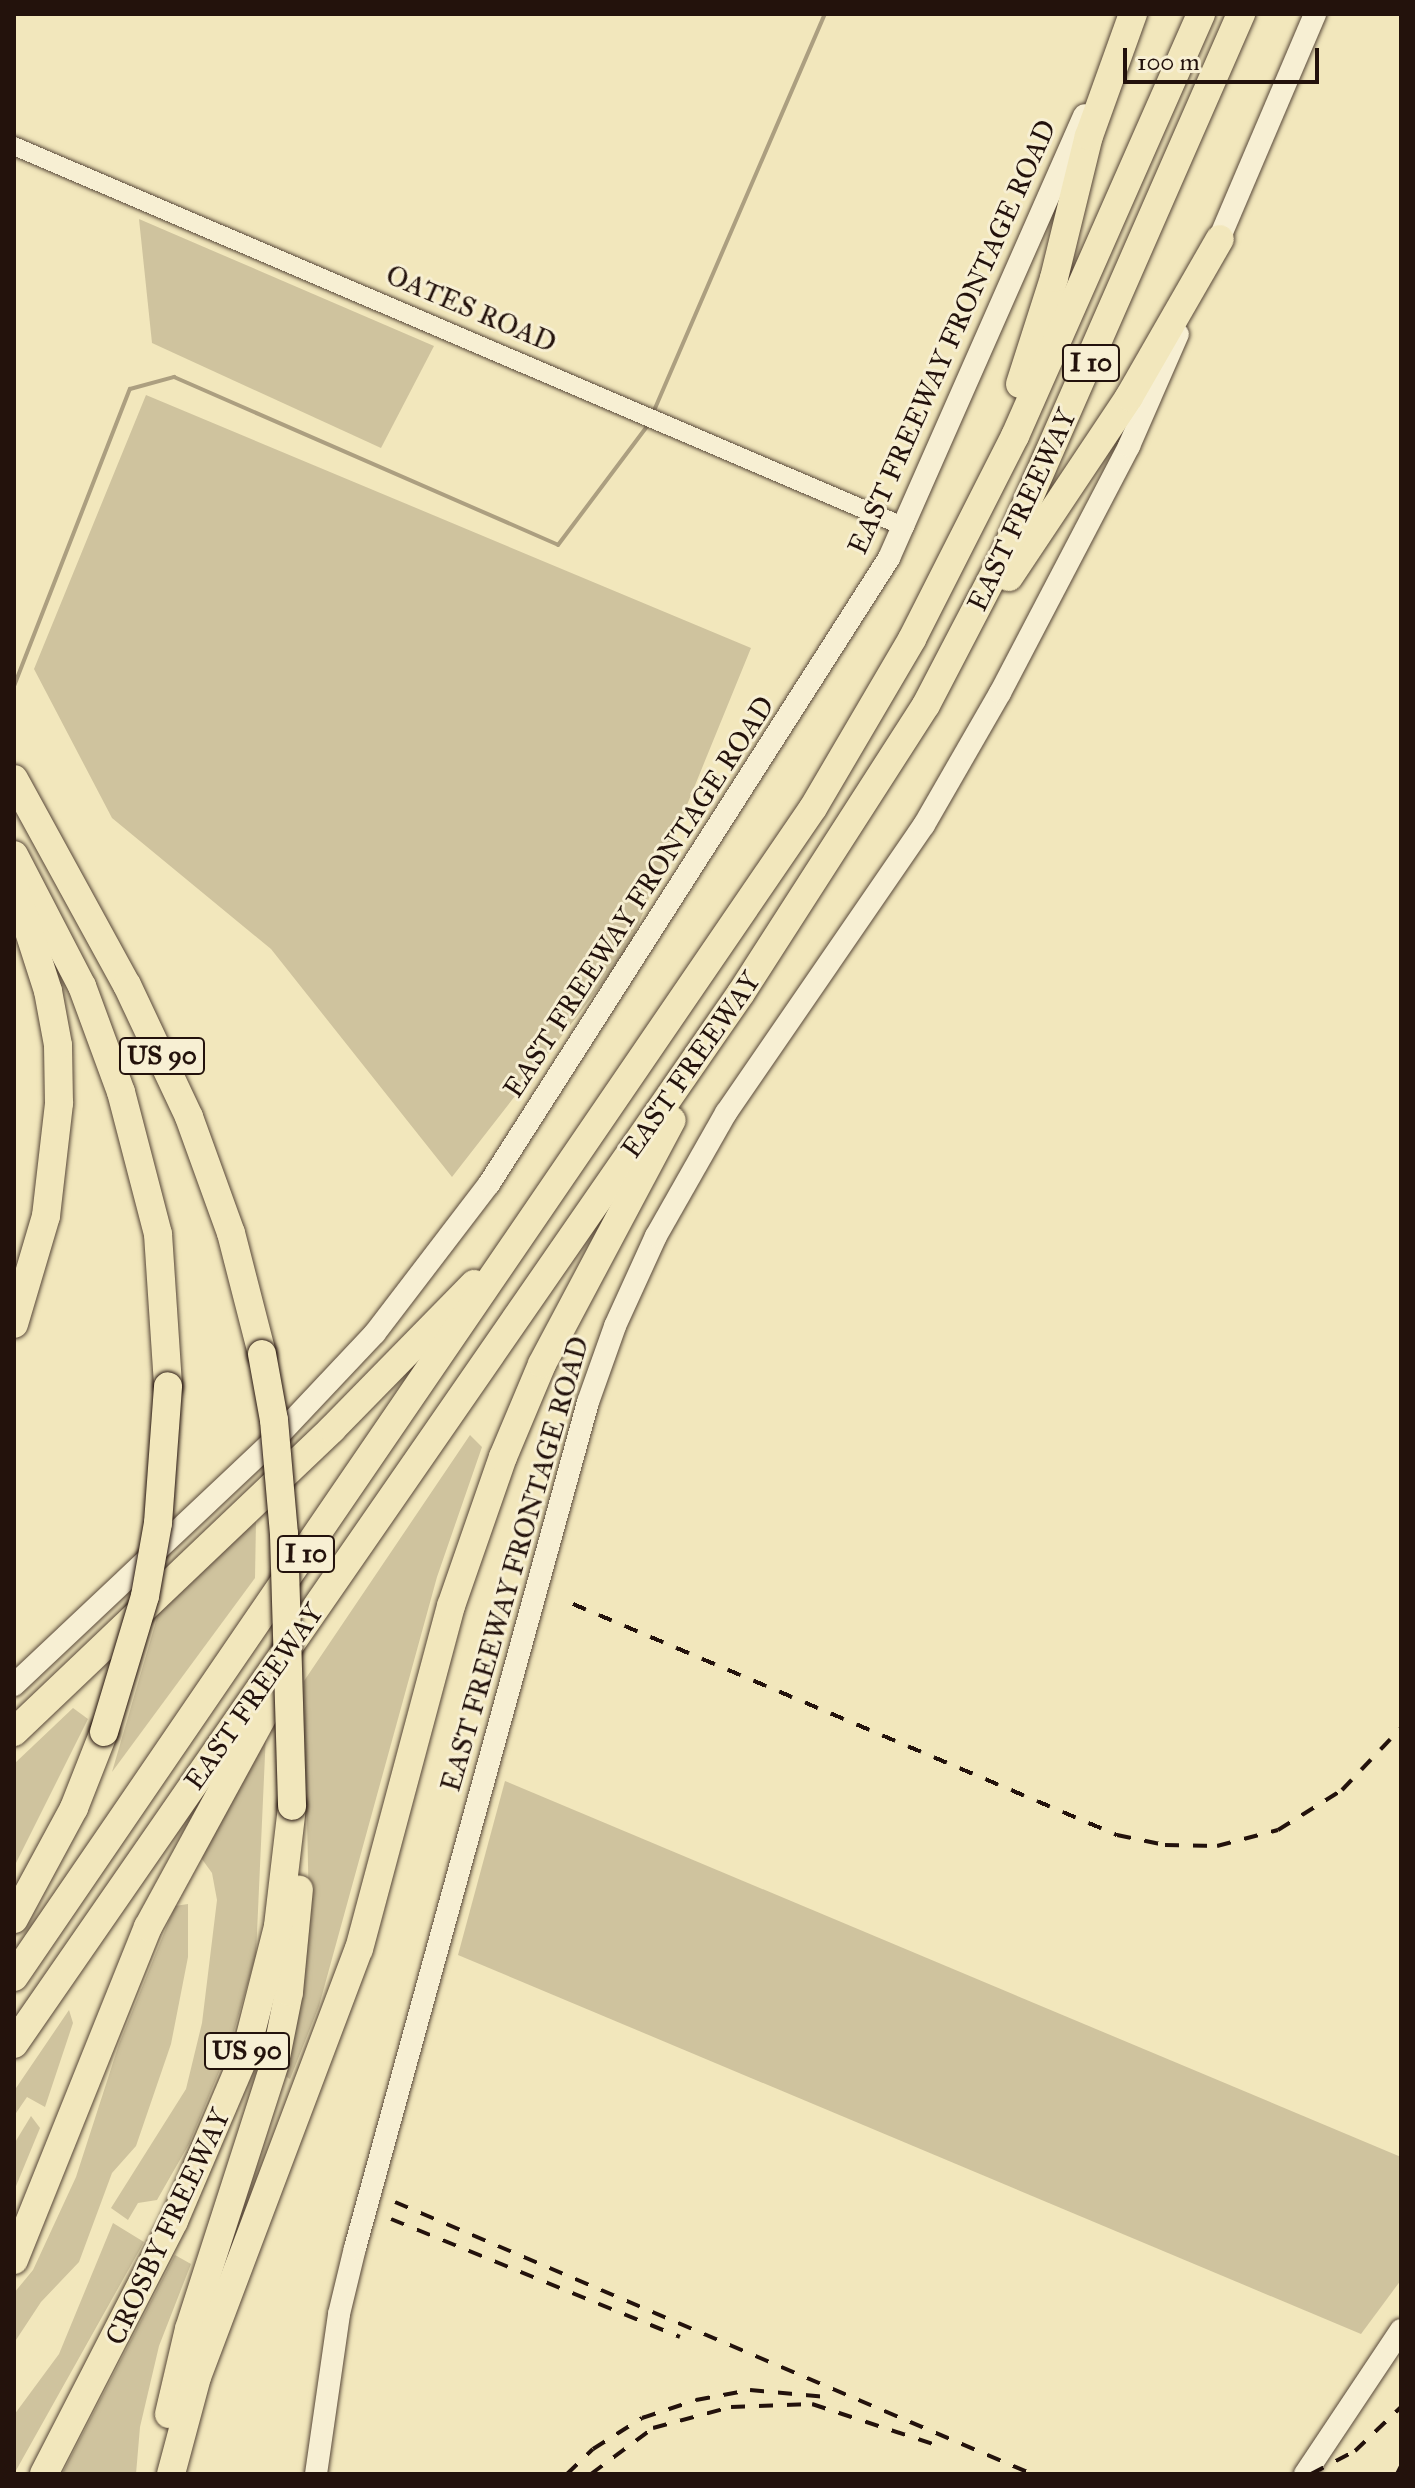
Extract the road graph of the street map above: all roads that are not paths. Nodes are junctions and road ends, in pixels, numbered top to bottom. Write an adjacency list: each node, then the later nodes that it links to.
1 (1131, 14): 7 (main road, EAST FREEWAY FRONTAGE ROAD); 8 (highway)
2 (1201, 14): 8 (highway, EAST FREEWAY / I 10)
3 (1241, 14): 9 (highway, EAST FREEWAY / I 10)
4 (1315, 14): 6 (main road, EAST FREEWAY FRONTAGE ROAD)
5 (14, 146): 7 (street, OATES ROAD)
6 (1220, 239): 9 (highway); 28 (main road, EAST FREEWAY FRONTAGE ROAD)
7 (905, 527): 17 (main road, EAST FREEWAY FRONTAGE ROAD)
8 (965, 538): 14 (highway, EAST FREEWAY / I 10)
9 (926, 705): 13 (highway, EAST FREEWAY / I 10)
10 (14, 779): 19 (highway, CROSBY FREEWAY / US 90, bridge)
11 (14, 855): 20 (highway, US 90, bridge)
12 (14, 884): 15 (highway)
13 (741, 993): 16 (highway, EAST FREEWAY / I 10); 27 (highway)
14 (597, 1130): 18 (highway); 21 (highway, EAST FREEWAY / I 10)
15 (14, 1324)
16 (358, 1547): 22 (highway, EAST FREEWAY / I 10); 23 (highway)
17 (14, 1685)
18 (14, 1732)
19 (292, 1872): 25 (highway, CROSBY FREEWAY / US 90); 26 (highway)
20 (14, 1919)
21 (14, 1977)
22 (14, 2044)
23 (14, 2260)
24 (1401, 2330): 29 (main road)
25 (44, 2474)
26 (160, 2474)
27 (171, 2474)
28 (316, 2474)
29 (1305, 2474)

